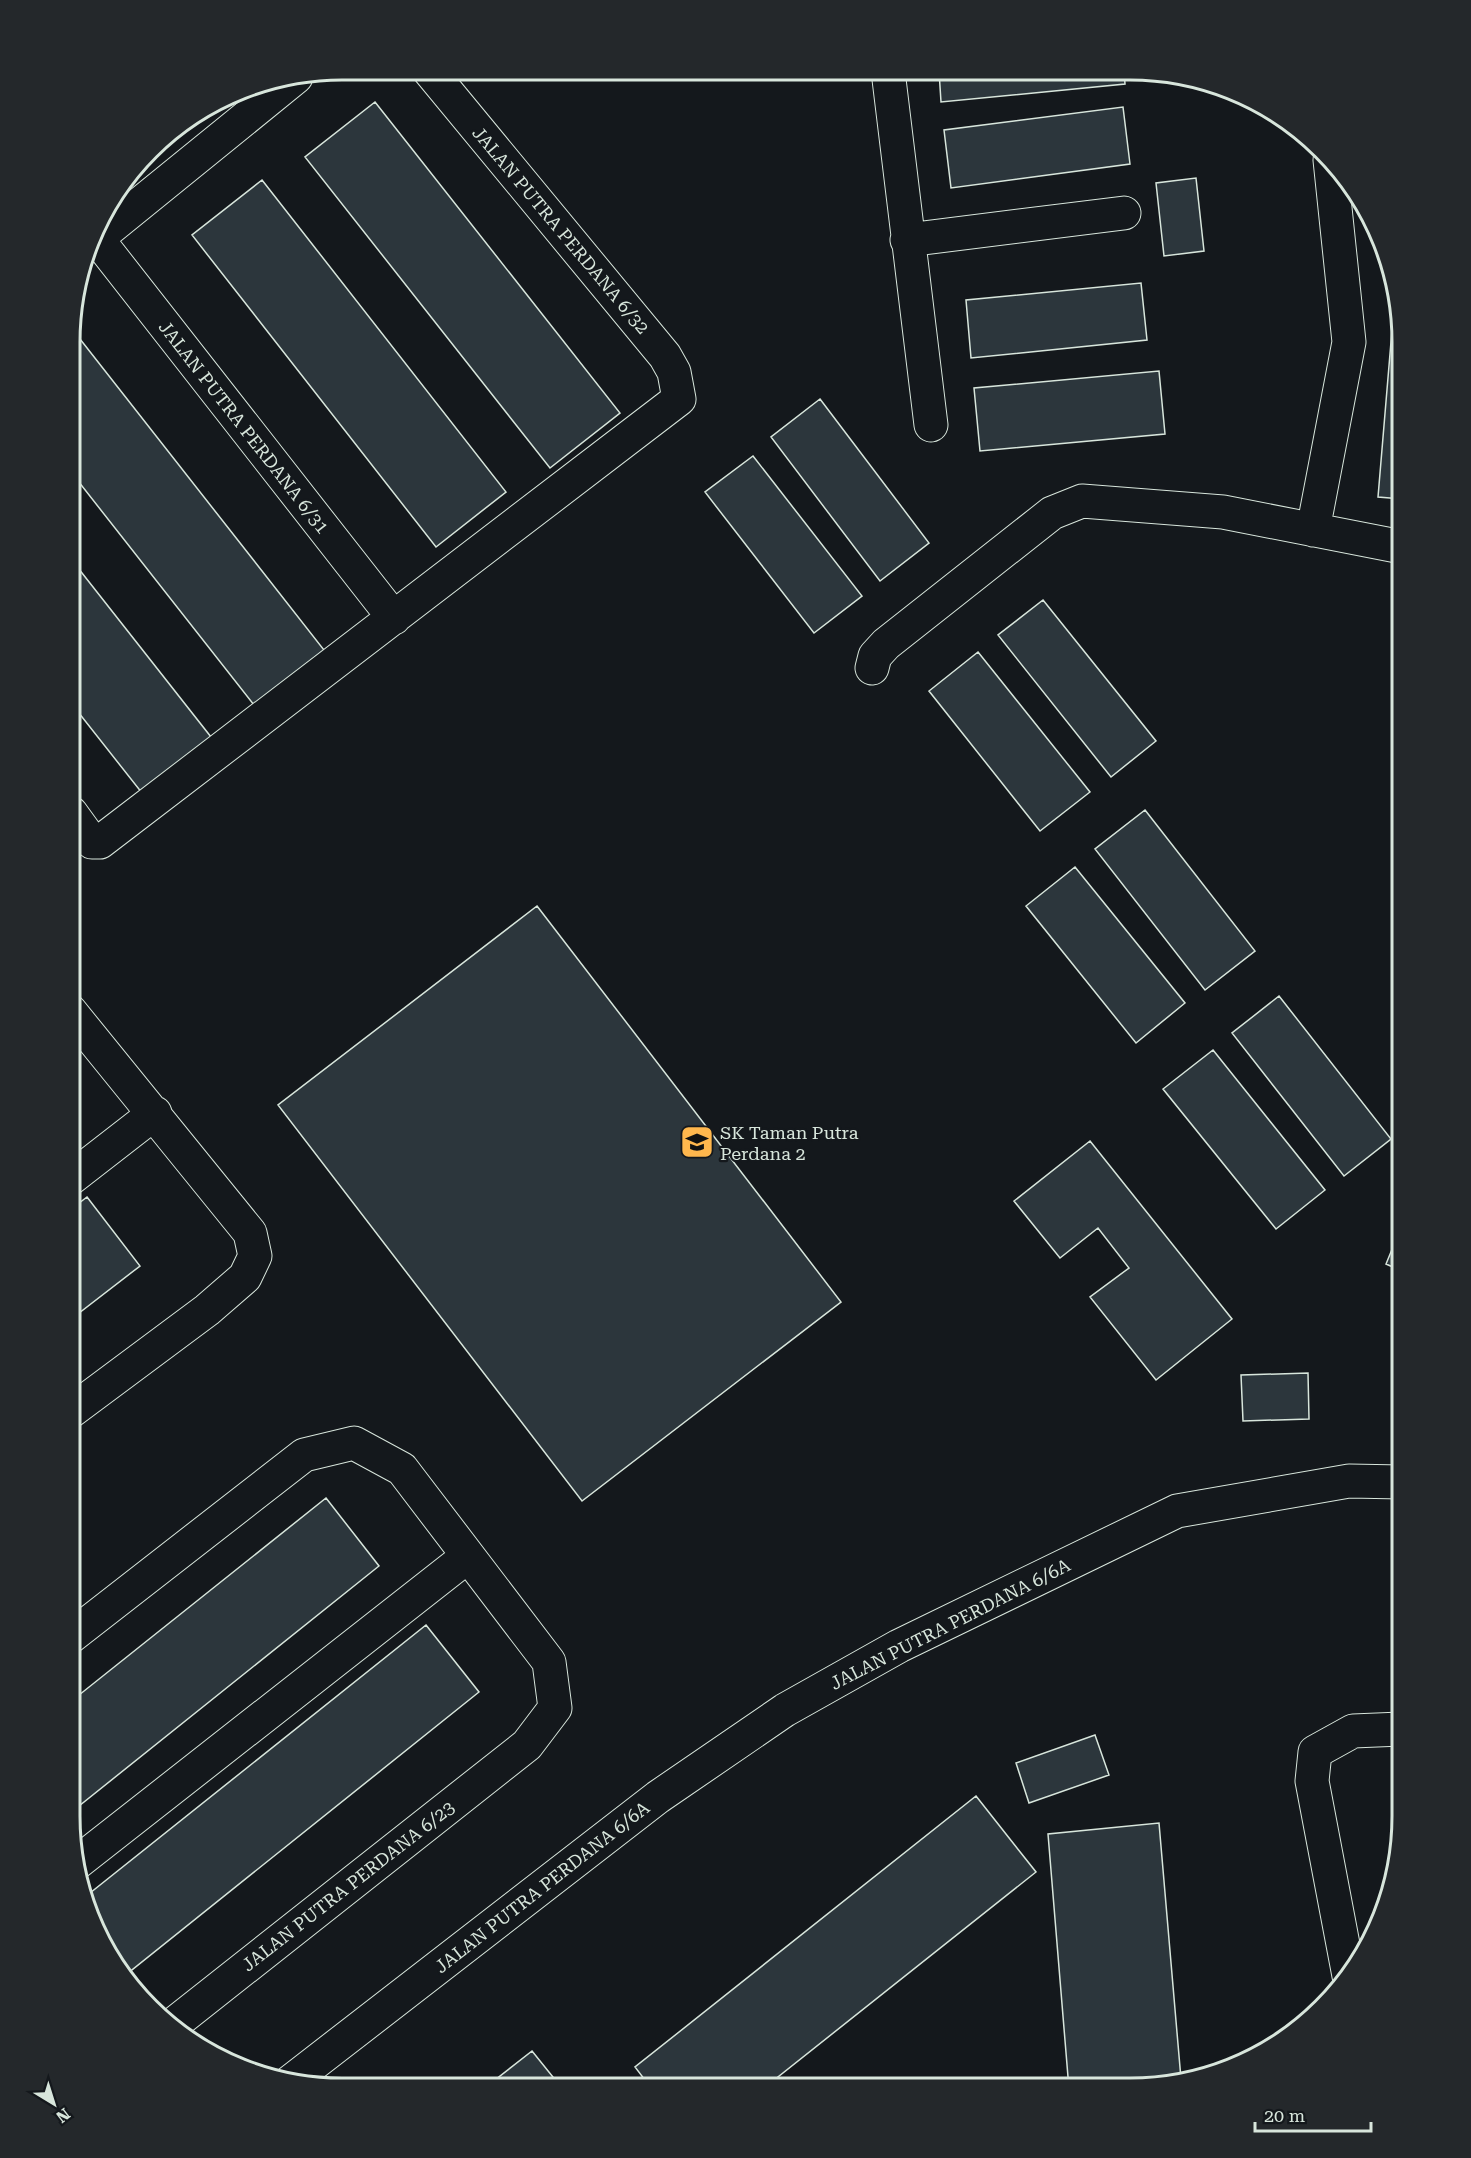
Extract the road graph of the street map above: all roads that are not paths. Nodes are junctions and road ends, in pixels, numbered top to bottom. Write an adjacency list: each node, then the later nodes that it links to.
1 (437, 80): 12 (street, JALAN PUTRA PERDANA 6/32)
2 (889, 80): 7 (street)
3 (285, 86): 6 (street)
4 (1332, 176): 10 (street)
5 (1124, 213): 7 (street)
6 (105, 230)
7 (907, 240): 9 (street)
8 (98, 242): 12 (street, JALAN PUTRA PERDANA 6/31)
9 (931, 425)
10 (1312, 530): 11 (street); 13 (street)
11 (1392, 545)
12 (394, 618): 14 (street)
13 (872, 668)
14 (80, 825)
15 (80, 1023): 16 (street)
16 (155, 1113): 17 (street); 18 (street)
17 (80, 1171)
18 (80, 1405)
19 (1392, 1482): 26 (street, JALAN PUTRA PERDANA 6/6A)
20 (468, 1556): 21 (street, JALAN PUTRA PERDANA 6/23); 23 (street); 25 (street, JALAN PUTRA PERDANA 6/23)
21 (80, 1629)
22 (1392, 1729): 24 (street)
23 (83, 1858)
24 (1346, 1963)
25 (178, 2021)
26 (300, 2075)

